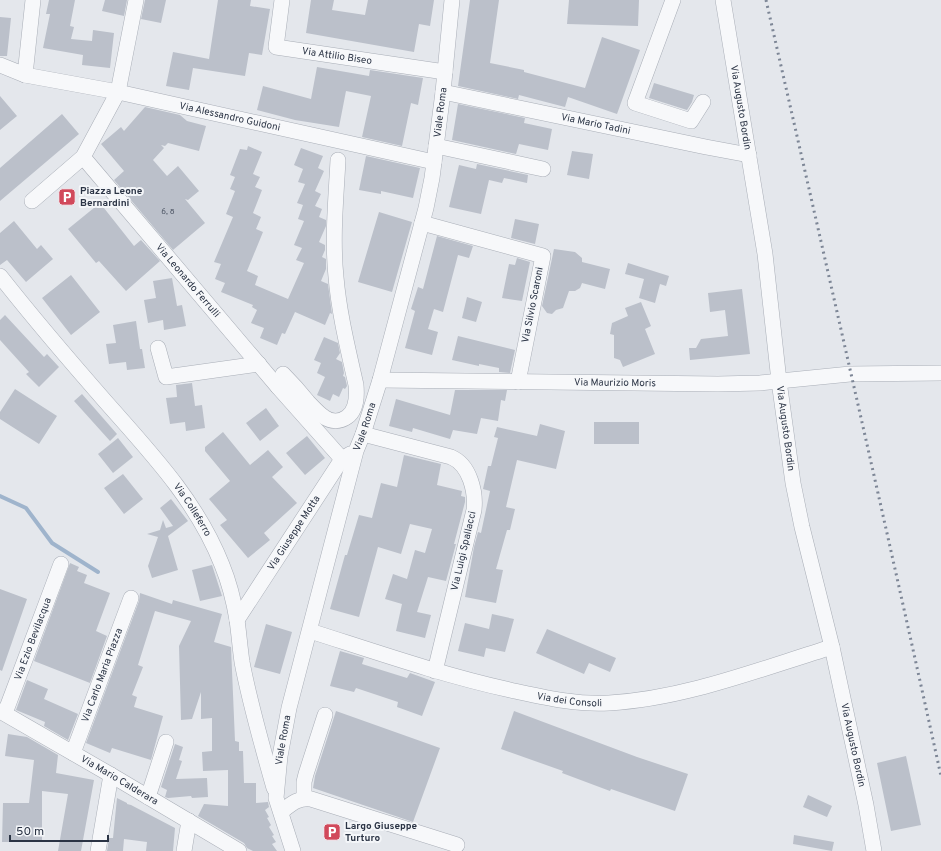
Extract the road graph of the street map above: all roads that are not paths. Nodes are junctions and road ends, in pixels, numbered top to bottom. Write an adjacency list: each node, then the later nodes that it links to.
1 (33, 0): 9 (street)
2 (136, 0): 10 (street)
3 (282, 0): 8 (street, Via Attilio Biseo)
4 (452, 0): 8 (street, Viale Roma)
5 (673, 0): 12 (street)
6 (723, 0): 14 (street, Via Augusto Bordin)
7 (0, 65): 9 (street, Via Alessandro Guidoni)
8 (445, 72): 11 (street, Viale Roma)
9 (25, 75): 10 (street, Via Alessandro Guidoni)
10 (118, 92): 15 (street); 17 (street, Via Alessandro Guidoni)
11 (443, 92): 13 (street, Viale Roma); 14 (street, Via Mario Tadini)
12 (703, 102)
13 (436, 146): 17 (street, Viale Roma); 18 (street)
14 (749, 155): 26 (street, Via Augusto Bordin)
15 (83, 157): 19 (street); 23 (street, Via Leonardo Ferrulli)
16 (338, 160): 28 (street)
17 (434, 162): 20 (street, Viale Roma)
18 (543, 168)
19 (32, 201)
20 (422, 223): 25 (street, Viale Roma); 27 (street, Via Silvio Scaroni)
21 (0, 276): 34 (street, Via Colleferro)
22 (158, 348): 23 (street)
23 (259, 364): 28 (street, Via Leonardo Ferrulli)
24 (941, 374): 26 (street, Via Maurizio Moris)
25 (380, 380): 27 (street, Via Maurizio Moris); 29 (street, Viale Roma)
26 (779, 381): 27 (street, Via Maurizio Moris); 36 (street, Via Augusto Bordin)
27 (518, 382)
28 (278, 387): 31 (street, Via Leonardo Ferrulli)
29 (363, 434): 30 (street, Viale Roma); 37 (street, Via Luigi Spallacci)
30 (356, 451): 31 (street, Via Giuseppe Motta); 35 (street, Viale Roma)
31 (342, 459): 34 (street, Via Giuseppe Motta)
32 (61, 564): 38 (street, Via Ezio Bevilacqua)
33 (131, 598): 41 (street, Via Carlo Maria Piazza)
34 (237, 620): 45 (street, Via Colleferro)
35 (310, 631): 37 (street, Via dei Consoli); 45 (street, Viale Roma)
36 (832, 647): 37 (street, Via dei Consoli); 52 (street, Via Augusto Bordin)
37 (435, 671)
38 (2, 712): 41 (street, Via Mario Calderara)
39 (325, 715): 44 (street)
40 (166, 742): 43 (street)
41 (73, 753): 42 (street, Via Mario Calderara)
42 (111, 775): 43 (street, Via Mario Calderara); 48 (street)
43 (148, 797): 46 (street, Via Mario Calderara)
44 (304, 798): 45 (street); 47 (street)
45 (279, 805): 51 (street, Viale Roma)
46 (188, 821): 49 (street); 50 (street, Via Mario Calderara)
47 (457, 845)
48 (98, 851)
49 (184, 851)
50 (238, 851)
51 (294, 851)
52 (874, 851)

